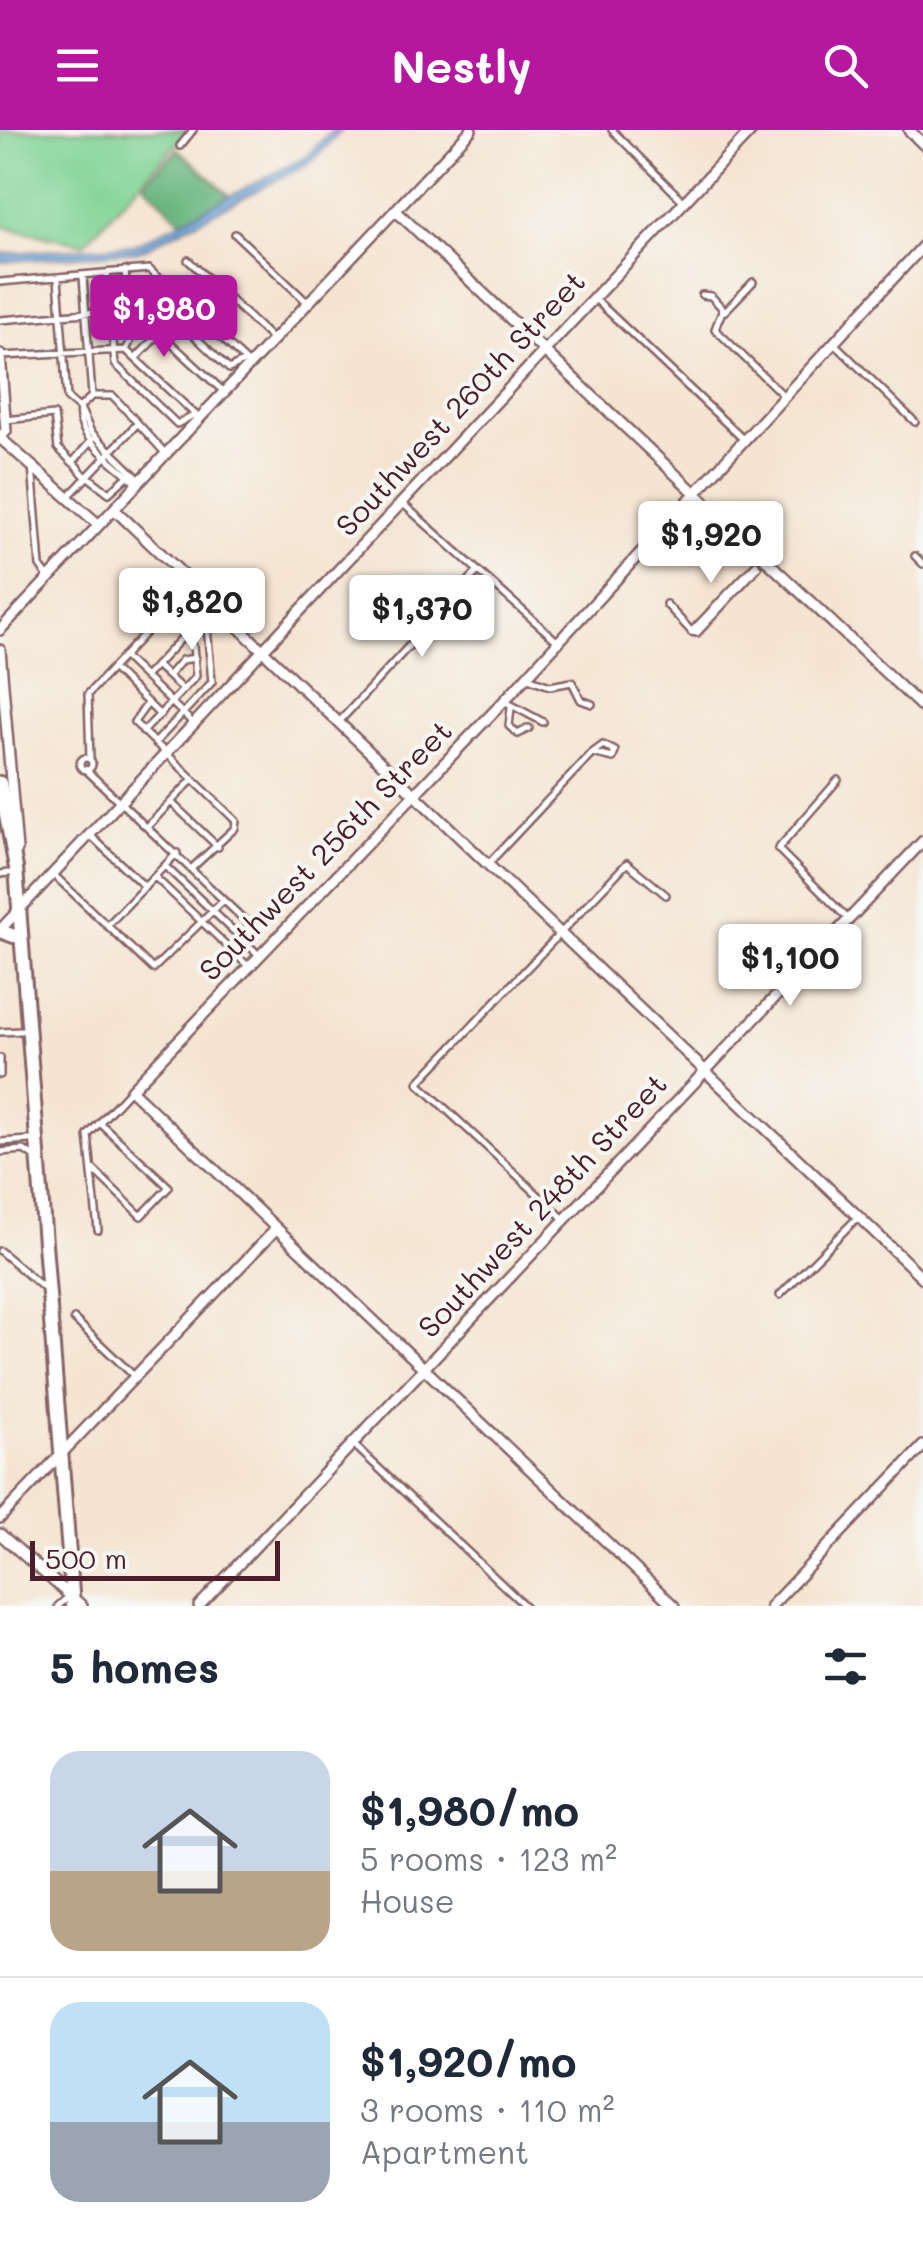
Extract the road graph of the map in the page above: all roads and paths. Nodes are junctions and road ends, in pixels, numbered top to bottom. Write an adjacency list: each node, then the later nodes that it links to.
1 (193, 130): 7 (street)
2 (471, 130): 9 (street)
3 (612, 130): 8 (street)
4 (752, 130): 8 (street, Southwest 260th Street)
5 (909, 130): 6 (street)
6 (923, 144)
7 (180, 146)
8 (684, 202): 21 (street, Southwest 260th Street)
9 (395, 210): 22 (street); 38 (street)
10 (234, 234): 22 (street)
11 (923, 246): 33 (street, Southwest 256th Street)
12 (188, 260): 32 (street)
13 (125, 270): 14 (street); 19 (street); 23 (street)
14 (107, 273): 15 (street); 25 (street)
15 (83, 276): 16 (street); 26 (street)
16 (58, 278): 17 (street); 27 (street)
17 (0, 282)
18 (753, 282): 28 (street)
19 (127, 289): 24 (street); 29 (street)
20 (702, 295): 28 (street)
21 (594, 298): 38 (street, Southwest 260th Street); 52 (street)
22 (308, 303): 32 (street)
23 (188, 304): 29 (street); 41 (street)
24 (128, 308): 25 (street); 31 (street); 36 (street)
25 (110, 310): 26 (street); 34 (street)
26 (85, 312): 27 (street); 35 (street)
27 (61, 314): 30 (street); 37 (street)
28 (723, 314): 44 (street)
29 (174, 318): 31 (street); 41 (street)
30 (0, 320)
31 (160, 332): 40 (street); 42 (street)
32 (274, 340): 41 (street)
33 (834, 344): 44 (street, Southwest 256th Street); 49 (street)
34 (113, 349): 35 (street); 36 (street); 46 (street)
35 (88, 350): 37 (street); 43 (street)
36 (126, 350): 40 (street)
37 (63, 351): 39 (street); 45 (street)
38 (544, 351): 62 (street); 64 (street, Southwest 260th Street)
39 (0, 355): 47 (street)
40 (136, 358): 46 (street)
41 (248, 362): 42 (street)
42 (224, 392): 46 (street)
43 (92, 396): 45 (street); 48 (street)
44 (784, 396): 52 (street, Southwest 256th Street)
45 (80, 408): 51 (street); 53 (street)
46 (197, 416): 54 (street)
47 (5, 420): 50 (street); 55 (street)
48 (133, 422): 53 (street); 54 (street)
49 (916, 422)
50 (0, 437): 56 (street)
51 (92, 440): 53 (street); 55 (street)
52 (744, 440): 62 (street, Southwest 256th Street)
53 (109, 453): 57 (street); 59 (street); 61 (street)
54 (166, 454): 61 (street)
55 (73, 463): 59 (street)
56 (32, 464): 58 (street); 60 (street)
57 (129, 475): 59 (street); 61 (street)
58 (44, 476): 60 (street); 63 (street)
59 (87, 477): 63 (street)
60 (33, 482): 71 (street)
61 (140, 482): 65 (street)
62 (696, 492): 78 (street, Southwest 256th Street); 93 (street)
63 (68, 497): 66 (street)
64 (402, 502): 70 (street); 80 (street, Southwest 260th Street)
65 (114, 510): 66 (street); 72 (street)
66 (99, 525): 71 (street)
67 (914, 556): 68 (street)
68 (923, 564)
69 (757, 565): 74 (street)
70 (477, 572): 78 (street); 98 (street)
71 (49, 578): 76 (street)
72 (192, 584): 73 (street); 81 (street)
73 (214, 604): 75 (street); 80 (street)
74 (666, 604)
75 (200, 618): 77 (street); 95 (street)
76 (0, 630)
77 (185, 634): 82 (street); 83 (street)
78 (558, 642): 87 (street, Southwest 256th Street)
79 (0, 650): 110 (street)
80 (263, 652): 98 (street); 99 (street, Southwest 260th Street)
81 (123, 656): 84 (street); 86 (street)
82 (195, 658): 85 (street); 88 (street)
83 (156, 665): 85 (street); 86 (street)
84 (112, 668): 90 (street); 108 (street)
85 (168, 676): 88 (street)
86 (145, 677): 89 (street)
87 (526, 677): 91 (street); 92 (street, Southwest 256th Street)
88 (183, 690): 89 (street)
89 (171, 702): 94 (street); 95 (street)
90 (148, 703): 94 (street); 100 (street)
91 (592, 704)
92 (507, 705): 96 (street); 96 (street); 107 (street, Southwest 256th Street)
93 (923, 708)
94 (160, 714): 100 (street)
95 (183, 714): 99 (street); 101 (street)
96 (533, 715): 97 (street)
97 (543, 722)
98 (338, 723): 107 (street)
99 (195, 725): 102 (street, Southwest 260th Street)
100 (144, 732): 101 (street)
101 (155, 743): 102 (street)
102 (167, 754): 104 (street); 108 (street, Southwest 260th Street)
103 (592, 754): 117 (street)
104 (193, 778): 109 (street); 114 (street)
105 (838, 780): 127 (street)
106 (0, 783): 110 (highway)
107 (414, 796): 117 (street); 133 (street, Southwest 256th Street)
108 (122, 801): 111 (street); 112 (street, Southwest 260th Street)
109 (171, 802): 111 (street); 114 (street)
110 (7, 809): 119 (highway)
111 (148, 826): 115 (street)
112 (90, 834): 120 (street, Southwest 260th Street); 122 (street)
113 (923, 841): 127 (street, Southwest 248th Street)
114 (218, 847): 118 (street)
115 (177, 854): 116 (street); 118 (street)
116 (165, 866): 121 (street); 126 (street)
117 (488, 866): 131 (street)
118 (192, 868): 124 (street)
119 (8, 871): 125 (highway); 125 (highway)
120 (53, 874): 125 (street, Southwest 260th Street); 129 (street)
121 (155, 877): 122 (street); 128 (street)
122 (145, 887): 129 (street)
123 (666, 895): 131 (street)
124 (223, 900): 126 (street); 132 (street)
125 (20, 906): 130 (highway); 152 (highway)
126 (213, 912): 128 (street); 132 (street)
127 (849, 920): 138 (street, Southwest 248th Street)
128 (202, 922): 129 (street); 134 (street)
129 (107, 926)
130 (5, 932): 135 (highway)
131 (560, 934): 138 (street); 147 (street)
132 (243, 940): 133 (street)
133 (260, 956): 134 (street, Southwest 256th Street)
134 (249, 967): 140 (street, Southwest 256th Street)
135 (21, 1031): 136 (street); 143 (highway)
136 (0, 1032)
137 (0, 1058): 139 (street)
138 (704, 1071): 146 (street); 147 (street, Southwest 248th Street)
139 (0, 1075)
140 (130, 1090): 141 (street, Southwest 256th Street); 148 (street)
141 (100, 1123): 145 (street, Southwest 256th Street); 145 (street)
142 (0, 1142): 143 (street)
143 (30, 1147): 144 (street); 152 (highway)
144 (0, 1152)
145 (92, 1168): 149 (street)
146 (858, 1217): 151 (street); 153 (street)
147 (564, 1220): 155 (street, Southwest 248th Street)
148 (276, 1229): 155 (street); 156 (street)
149 (98, 1230)
150 (0, 1252): 152 (street)
151 (923, 1278)
152 (45, 1289): 157 (highway); 160 (highway)
153 (780, 1296)
154 (74, 1319): 156 (street)
155 (423, 1369): 158 (street, Southwest 248th Street); 168 (street)
156 (136, 1377): 157 (street)
157 (66, 1441): 160 (highway)
158 (352, 1443): 166 (street, Southwest 248th Street); 167 (street)
159 (923, 1446): 169 (street)
160 (58, 1458): 161 (street); 162 (highway); 164 (highway)
161 (0, 1518)
162 (60, 1530): 164 (highway); 165 (highway)
163 (0, 1534): 165 (street)
164 (71, 1573): 165 (highway)
165 (68, 1601)
166 (199, 1606)
167 (524, 1606)
168 (674, 1606)
169 (772, 1606)

